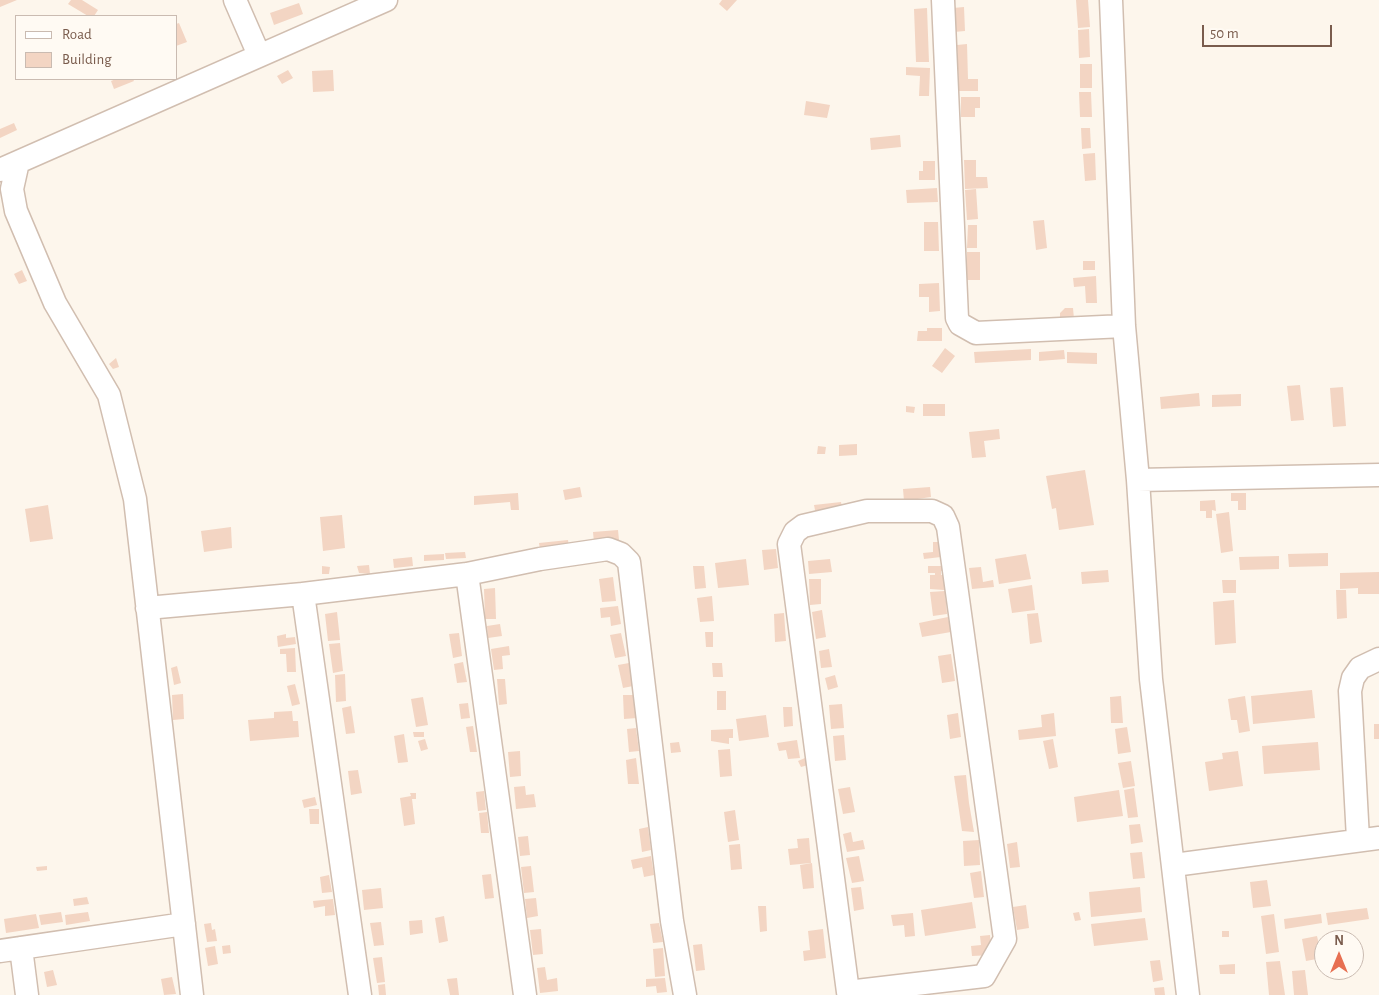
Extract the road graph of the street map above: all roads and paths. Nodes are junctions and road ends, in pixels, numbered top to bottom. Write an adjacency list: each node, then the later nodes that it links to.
1 (235, 0): 5 (street)
2 (386, 0): 5 (street)
3 (944, 0): 7 (street)
4 (1110, 0): 7 (street)
5 (259, 55): 6 (street)
6 (9, 166): 12 (street)
7 (1124, 326): 9 (street)
8 (1379, 474): 9 (street)
9 (1138, 480): 15 (street)
10 (466, 574): 11 (street); 22 (street); 23 (street)
11 (303, 594): 12 (street); 21 (street)
12 (146, 608): 16 (street)
13 (1379, 660): 14 (street)
14 (1368, 838): 15 (street)
15 (1174, 865): 24 (street)
16 (184, 924): 17 (street); 20 (street)
17 (11, 950): 19 (street)
18 (848, 994): 18 (street)
19 (28, 995)
20 (192, 995)
21 (360, 995)
22 (525, 995)
23 (685, 995)
24 (1188, 995)

